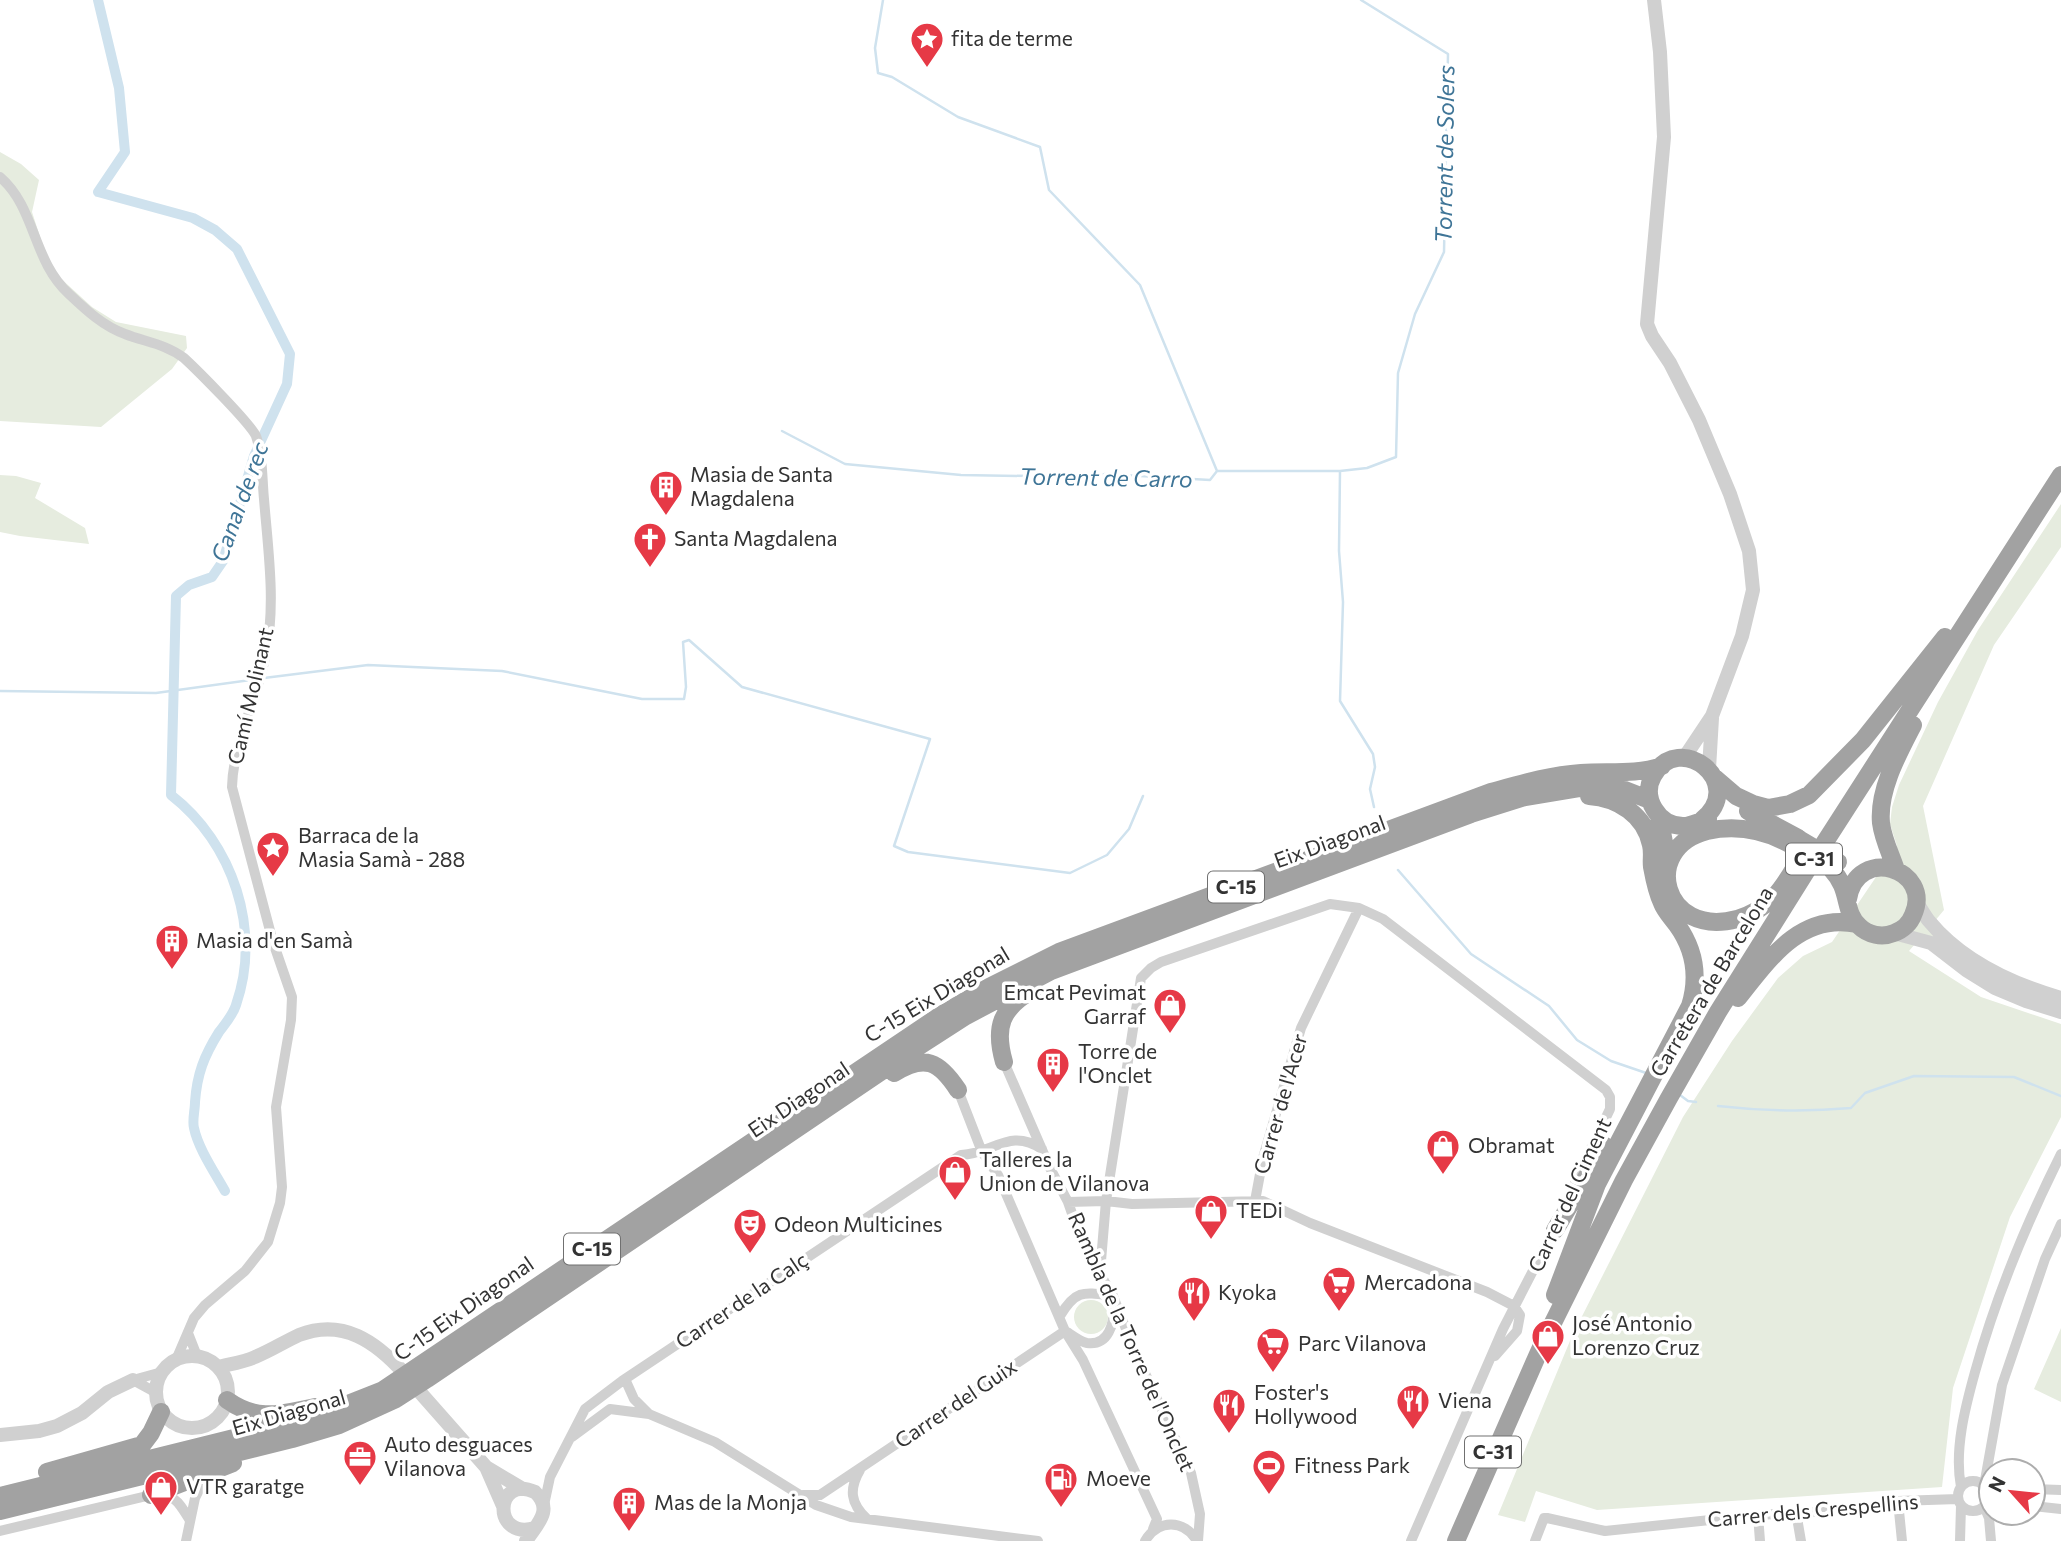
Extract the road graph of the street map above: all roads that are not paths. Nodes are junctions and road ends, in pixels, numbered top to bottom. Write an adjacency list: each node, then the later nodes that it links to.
1 (1654, 0): 7 (street)
2 (0, 177): 49 (street, Camí Molinant)
3 (2061, 459): 6 (highway)
4 (2061, 475): 5 (highway, Carretera de Barcelona / C-31)
5 (1949, 650): 18 (highway); 30 (highway, Carretera de Barcelona / C-31)
6 (1928, 660): 10 (highway); 15 (highway)
7 (1712, 716): 8 (street); 10 (street)
8 (1684, 758): 9 (highway, C-15); 10 (highway)
9 (1662, 766): 12 (highway); 64 (highway, C-15 Eix Diagonal / C-15)
10 (1714, 779): 14 (highway); 15 (highway)
11 (1558, 790): 12 (highway, Eix Diagonal / C-15); 19 (highway); 26 (highway, Eix Diagonal / C-15)
12 (1650, 800): 13 (highway)
13 (1659, 816): 14 (highway); 19 (highway)
14 (1702, 820): 15 (highway)
15 (1793, 842): 16 (highway)
16 (1835, 866): 17 (highway); 20 (highway)
17 (1870, 870): 18 (highway); 20 (highway)
18 (1896, 870): 21 (highway)
19 (1656, 880): 31 (highway)
20 (1848, 899): 23 (highway)
21 (1916, 902): 24 (highway); 25 (street)
22 (1359, 908): 39 (street); 40 (street, Carrer de l'Acer); 43 (street, Carrer del Ciment)
23 (1857, 924): 24 (highway); 30 (highway)
24 (1894, 933): 25 (street)
25 (1944, 944): 27 (street); 28 (street)
26 (1069, 964): 29 (highway); 32 (highway, Eix Diagonal / C-15)
27 (2061, 998)
28 (2061, 1012)
29 (1003, 1062): 35 (street, Rambla de la Torre de l'Onclet)
30 (1686, 1073): 51 (highway, Carretera de Barcelona / C-31)
31 (1645, 1088): 43 (highway); 51 (highway)
32 (856, 1090): 33 (highway); 70 (highway, Eix Diagonal / C-15)
33 (958, 1090): 34 (street)
34 (971, 1120): 36 (street); 38 (street)
35 (1042, 1149): 36 (street); 41 (street, Rambla de la Torre de l'Onclet)
36 (982, 1152): 38 (street, Carrer de la Calç); 47 (street)
37 (2061, 1154): 81 (street)
38 (965, 1155): 59 (street, Carrer de la Calç)
39 (1106, 1201): 40 (street); 41 (street); 44 (street)
40 (1255, 1201): 46 (street, Carrer de l'Acer)
41 (1068, 1202): 44 (street, Rambla de la Torre de l'Onclet)
42 (2061, 1224): 71 (street)
43 (1555, 1230): 46 (street, Carrer del Ciment)
44 (1100, 1273): 45 (street, Rambla de la Torre de l'Onclet)
45 (1113, 1299): 47 (street); 48 (street); 101 (street, Rambla de la Torre de l'Onclet)
46 (1514, 1306): 102 (street)
47 (1060, 1316): 48 (street)
48 (1065, 1331): 50 (street, Carrer del Guix); 52 (street)
49 (188, 1333): 53 (street); 55 (street, Camí Molinant)
50 (1052, 1340): 52 (street); 73 (street, Carrer del Guix)
51 (1542, 1345): 103 (highway, Carretera de Barcelona / C-31)
52 (1074, 1346): 93 (street)
53 (197, 1356): 55 (street); 56 (street)
54 (253, 1359): 56 (street); 58 (street); 63 (street)
55 (176, 1360): 57 (street)
56 (218, 1367): 63 (street)
57 (162, 1372): 60 (street); 62 (street)
58 (404, 1373)
59 (625, 1379): 66 (street); 69 (street, Carrer de la Calç)
60 (133, 1380): 62 (street); 68 (street)
61 (418, 1390): 72 (street)
62 (155, 1392): 65 (street)
63 (227, 1392): 64 (highway); 65 (street)
64 (343, 1407): 67 (highway, C-15 Eix Diagonal / C-15)
65 (161, 1412): 79 (highway, C-15)
66 (649, 1414): 69 (street); 78 (street)
67 (307, 1420): 79 (highway, Eix Diagonal / C-15)
68 (0, 1435)
69 (567, 1441): 75 (street, Carrer de la Calç)
70 (260, 1447): 74 (highway); 86 (highway, Eix Diagonal / C-15)
71 (1992, 1457)
72 (486, 1466): 77 (street); 84 (street)
73 (861, 1469): 78 (street, Carrer del Guix); 90 (street)
74 (207, 1474): 80 (highway); 89 (street)
75 (550, 1477): 77 (street); 83 (street, Carrer de la Calç)
76 (1977, 1483): 81 (street)
77 (526, 1490): 83 (street); 84 (street)
78 (794, 1492): 90 (street)
79 (3, 1493)
80 (151, 1494): 89 (street); 94 (street)
81 (1960, 1497): 82 (street, Carrer dels Crespellins); 85 (street); 108 (street)
82 (1898, 1501): 87 (street, Carrer dels Crespellins); 107 (street)
83 (544, 1505): 92 (street)
84 (503, 1506): 91 (street)
85 (1977, 1509)
86 (0, 1511)
87 (1796, 1512): 88 (street, Carrer dels Crespellins); 106 (street)
88 (1758, 1515): 95 (street, Carrer dels Crespellins); 105 (street)
89 (189, 1519): 96 (street)
90 (867, 1519): 99 (street)
91 (510, 1526): 92 (street); 97 (street)
92 (535, 1528): 98 (street)
93 (1153, 1529): 100 (street); 101 (street)
94 (0, 1531)
95 (1603, 1536): 104 (street, Carrer dels Crespellins)
96 (186, 1541)
97 (510, 1541)
98 (526, 1541)
99 (1038, 1541)
100 (1144, 1541)
101 (1198, 1541)
102 (1411, 1541)
103 (1456, 1541)
104 (1535, 1541)
105 (1760, 1541)
106 (1801, 1541)
107 (1902, 1541)
108 (1961, 1541)

